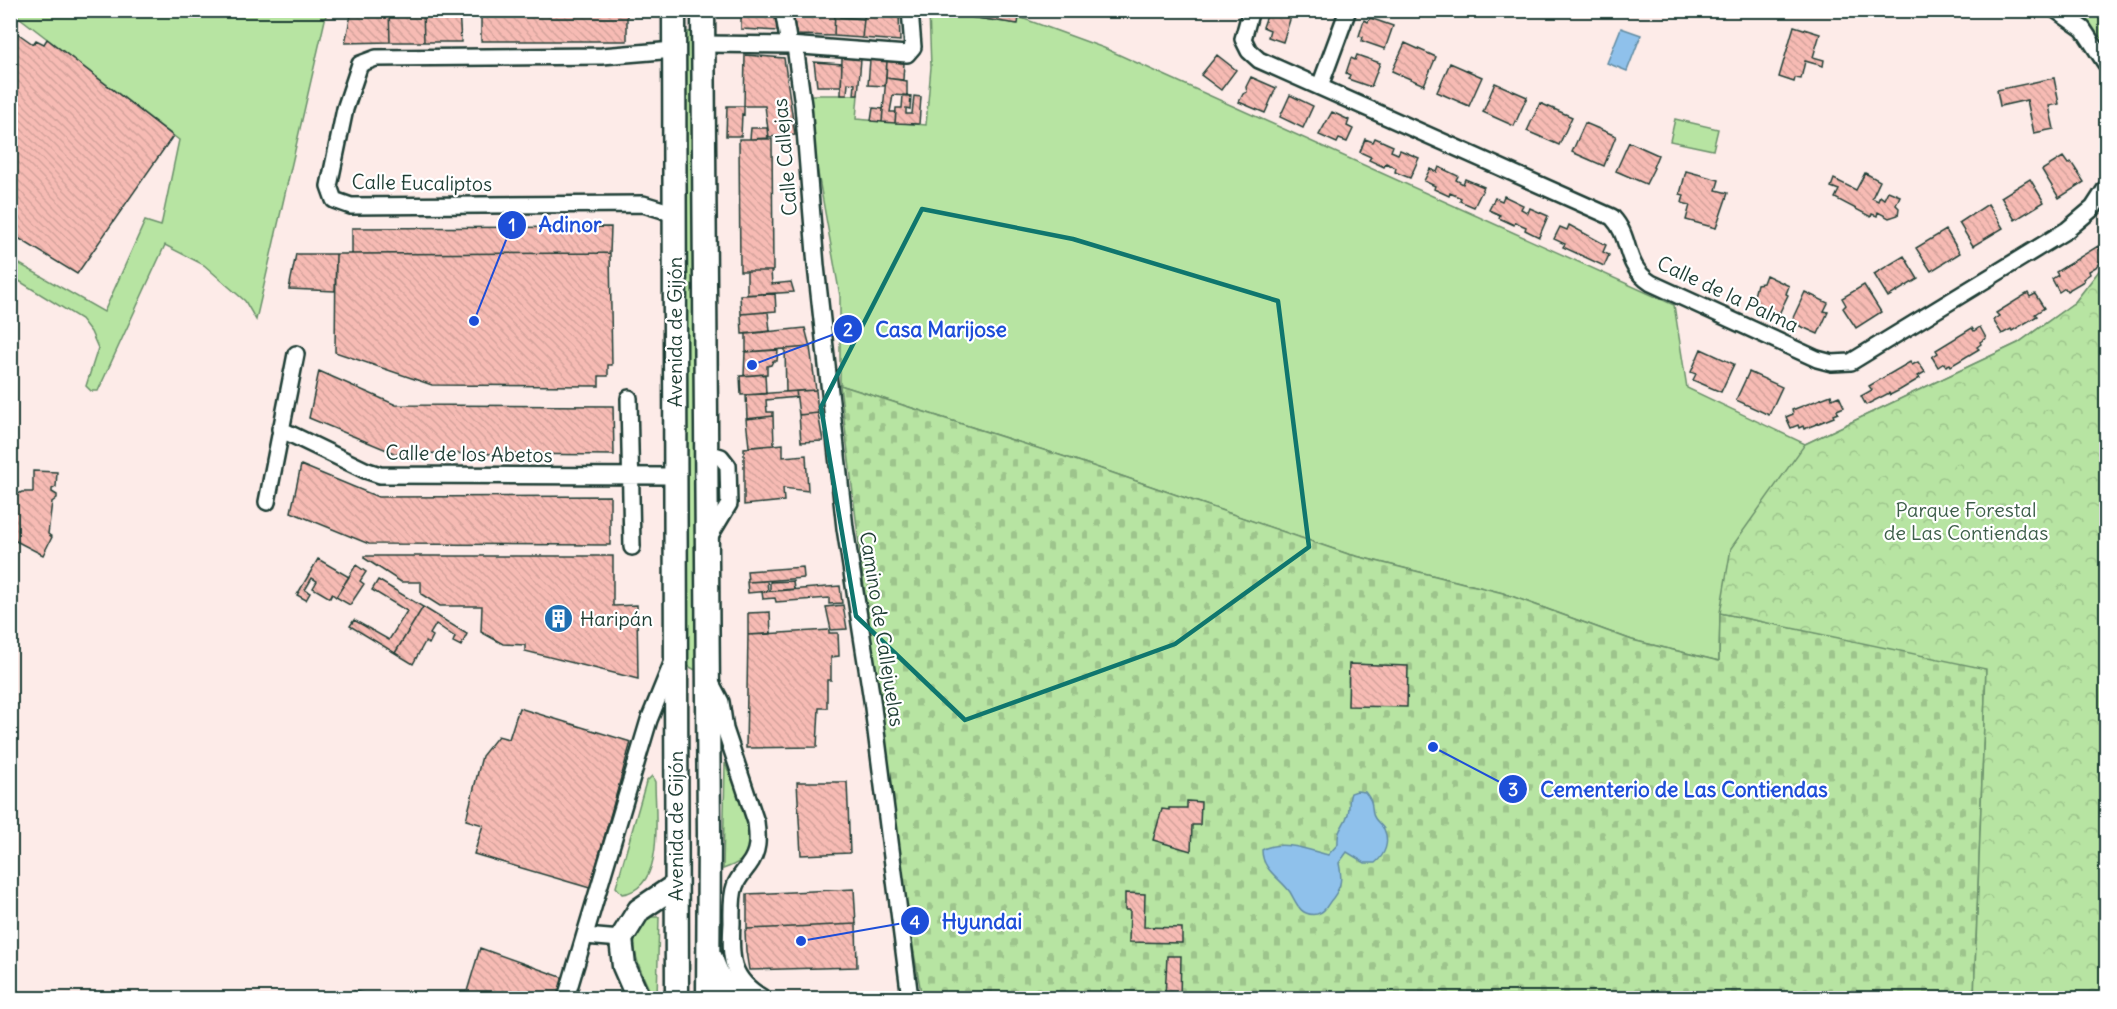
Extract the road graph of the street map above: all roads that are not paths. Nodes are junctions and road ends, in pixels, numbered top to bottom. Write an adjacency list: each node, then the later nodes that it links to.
1 (674, 10): 10 (highway, Avenida de Gijón)
2 (703, 10): 8 (highway, Avenida de Gijón)
3 (783, 10): 9 (street, Calle Callejas)
4 (910, 10): 9 (street)
5 (1251, 10): 12 (street, Calle de la Palma)
6 (1348, 10): 12 (street)
7 (2056, 10): 11 (street)
8 (703, 44): 9 (street); 24 (highway, Avenida de Gijón)
9 (792, 45): 15 (street, Calle Callejas)
10 (674, 50): 14 (highway, Avenida de Gijón); 14 (street, Calle Eucaliptos)
11 (2104, 59)
12 (1320, 86): 13 (street, Calle de la Palma)
13 (2106, 188)
14 (675, 216): 20 (highway, Avenida de Gijón)
15 (816, 266): 37 (street, Camino de Callejuelas)
16 (296, 354): 18 (street)
17 (629, 398): 19 (street)
18 (280, 429): 19 (street, Calle de los Abetos); 21 (street)
19 (632, 476): 20 (street, Calle de los Abetos); 22 (street)
20 (675, 476): 23 (highway, Avenida de Gijón)
21 (267, 502)
22 (632, 547)
23 (676, 654): 25 (highway, Avenida de Gijón); 27 (street, Avenida de Gijón)
24 (707, 675): 29 (highway, Avenida de Gijón); 36 (street, Avenida de Gijón)
25 (676, 765): 26 (highway, Avenida de Gijón); 33 (highway)
26 (676, 885): 28 (highway); 32 (highway, Avenida de Gijón)
27 (585, 936): 28 (street); 30 (street, Avenida de Gijón)
28 (621, 939): 31 (highway)
29 (708, 951): 34 (highway, Avenida de Gijón); 35 (highway)
30 (566, 999)
31 (638, 999)
32 (677, 999)
33 (688, 999)
34 (708, 999)
35 (744, 999)
36 (763, 999)
37 (910, 999)

